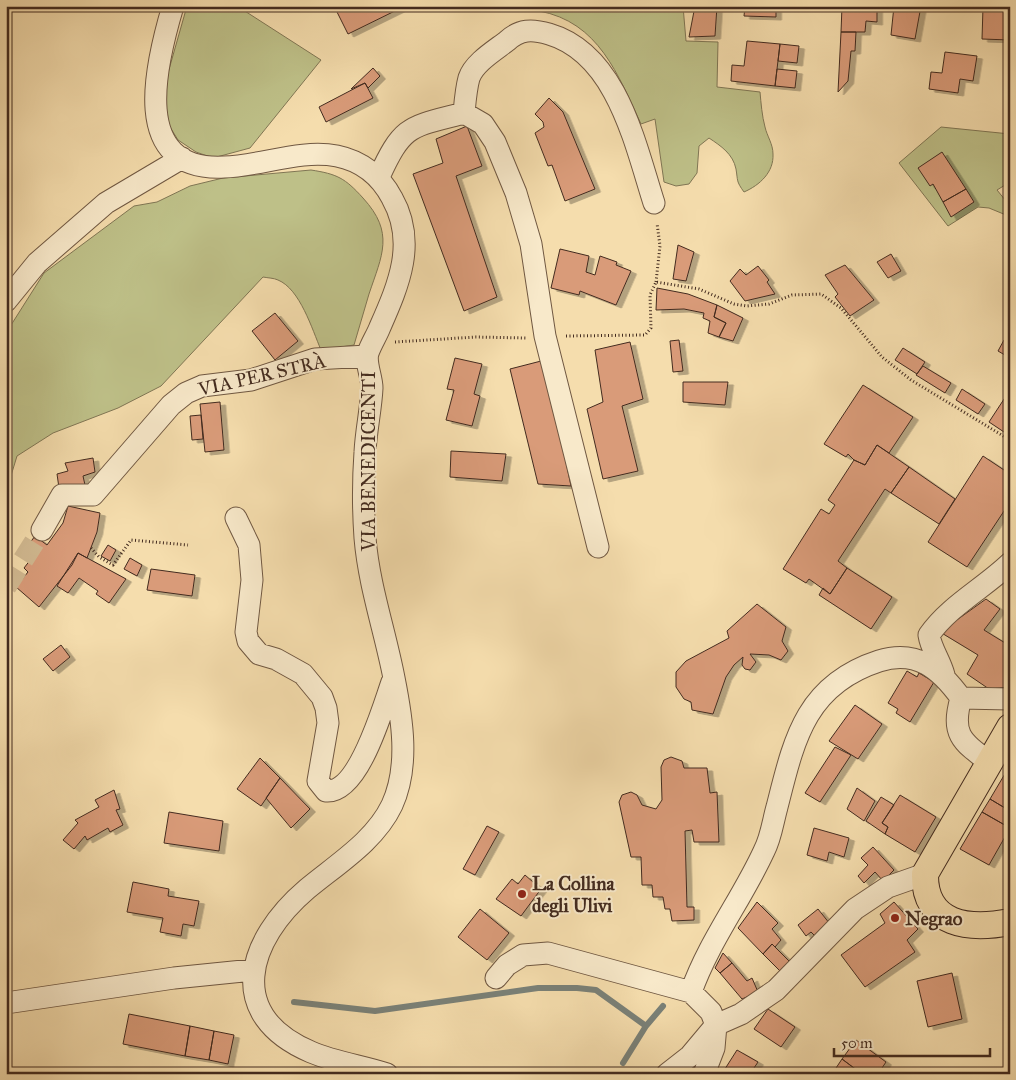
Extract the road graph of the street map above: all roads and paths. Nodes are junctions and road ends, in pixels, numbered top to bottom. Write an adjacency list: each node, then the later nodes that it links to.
1 (169, 8): 3 (street, VIA BENEDICENTI)
2 (464, 112): 4 (street); 5 (street); 16 (street)
3 (182, 158): 4 (street, VIA BENEDICENTI); 7 (street)
4 (379, 177): 10 (street, VIA BENEDICENTI)
5 (654, 203): 6 (path)
6 (656, 282): 8 (path); 11 (path)
7 (6, 301)
8 (565, 336)
9 (534, 338): 10 (path)
10 (370, 350): 13 (street, VIA PER STRÀ); 19 (street, VIA BENEDICENTI)
11 (1010, 440)
12 (236, 518): 19 (street)
13 (42, 530)
14 (188, 545): 15 (path)
15 (91, 548)
16 (598, 548)
17 (1010, 563): 18 (street)
18 (944, 676): 20 (street); 28 (street)
19 (394, 677): 26 (street, VIA BENEDICENTI)
20 (961, 698): 21 (street); 23 (street)
21 (1010, 699)
22 (1010, 727): 23 (main road)
23 (989, 762): 24 (main road)
24 (925, 874): 25 (main road); 30 (street)
25 (1010, 922)
26 (253, 970): 29 (street); 31 (street, VIA BENEDICENTI)
27 (496, 978): 28 (street)
28 (692, 992): 30 (street)
29 (6, 1003)
30 (716, 1025): 32 (street); 33 (street)
31 (387, 1074)
32 (667, 1074)
33 (704, 1074)

